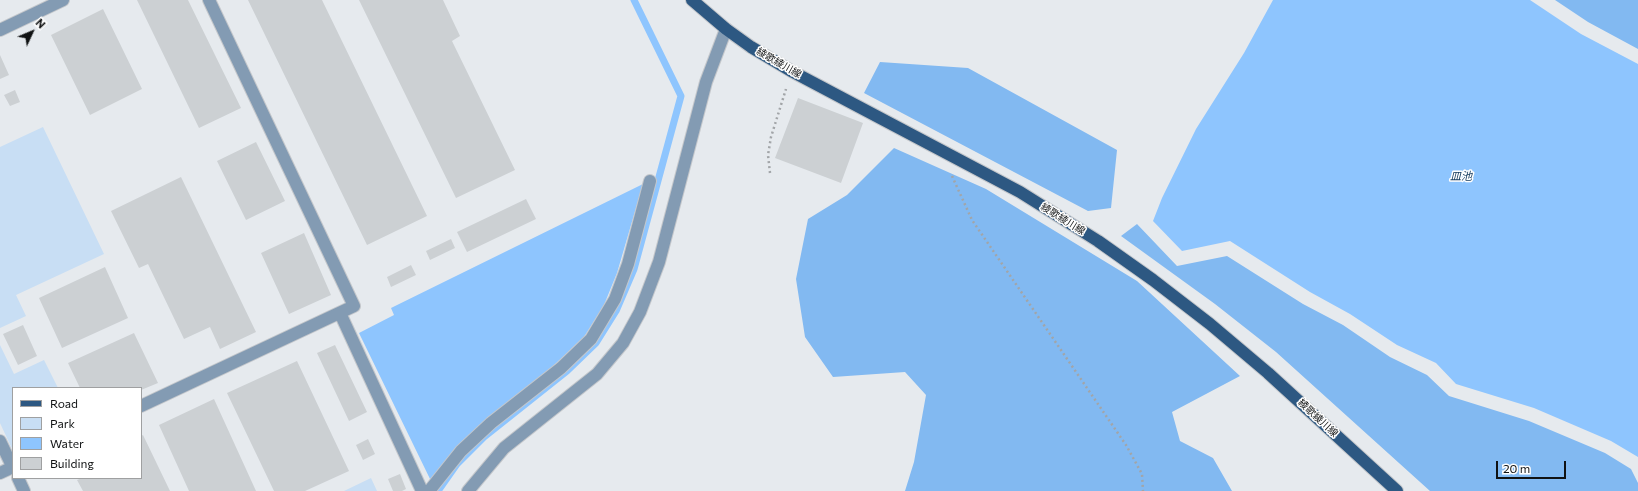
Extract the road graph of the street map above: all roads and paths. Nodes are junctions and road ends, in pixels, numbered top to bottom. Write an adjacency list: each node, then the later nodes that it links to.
1 (63, 0): 4 (street)
2 (209, 0): 11 (street)
3 (692, 0): 5 (main road, 綾歌綾川線)
4 (41, 5): 6 (street)
5 (726, 29): 7 (main road, 綾歌綾川線); 21 (street)
6 (0, 30)
7 (793, 72): 8 (main road, 綾歌綾川線); 9 (path)
8 (947, 154): 22 (path); 23 (main road, 綾歌綾川線)
9 (770, 173)
10 (650, 181): 20 (street)
11 (340, 313): 12 (street); 19 (street)
12 (142, 406)
13 (0, 441): 14 (street)
14 (12, 465)
15 (12, 467): 16 (street)
16 (0, 473)
17 (18, 479): 18 (street)
18 (24, 491)
19 (422, 491)
20 (429, 491)
21 (468, 491)
22 (1143, 491)
23 (1397, 491)

